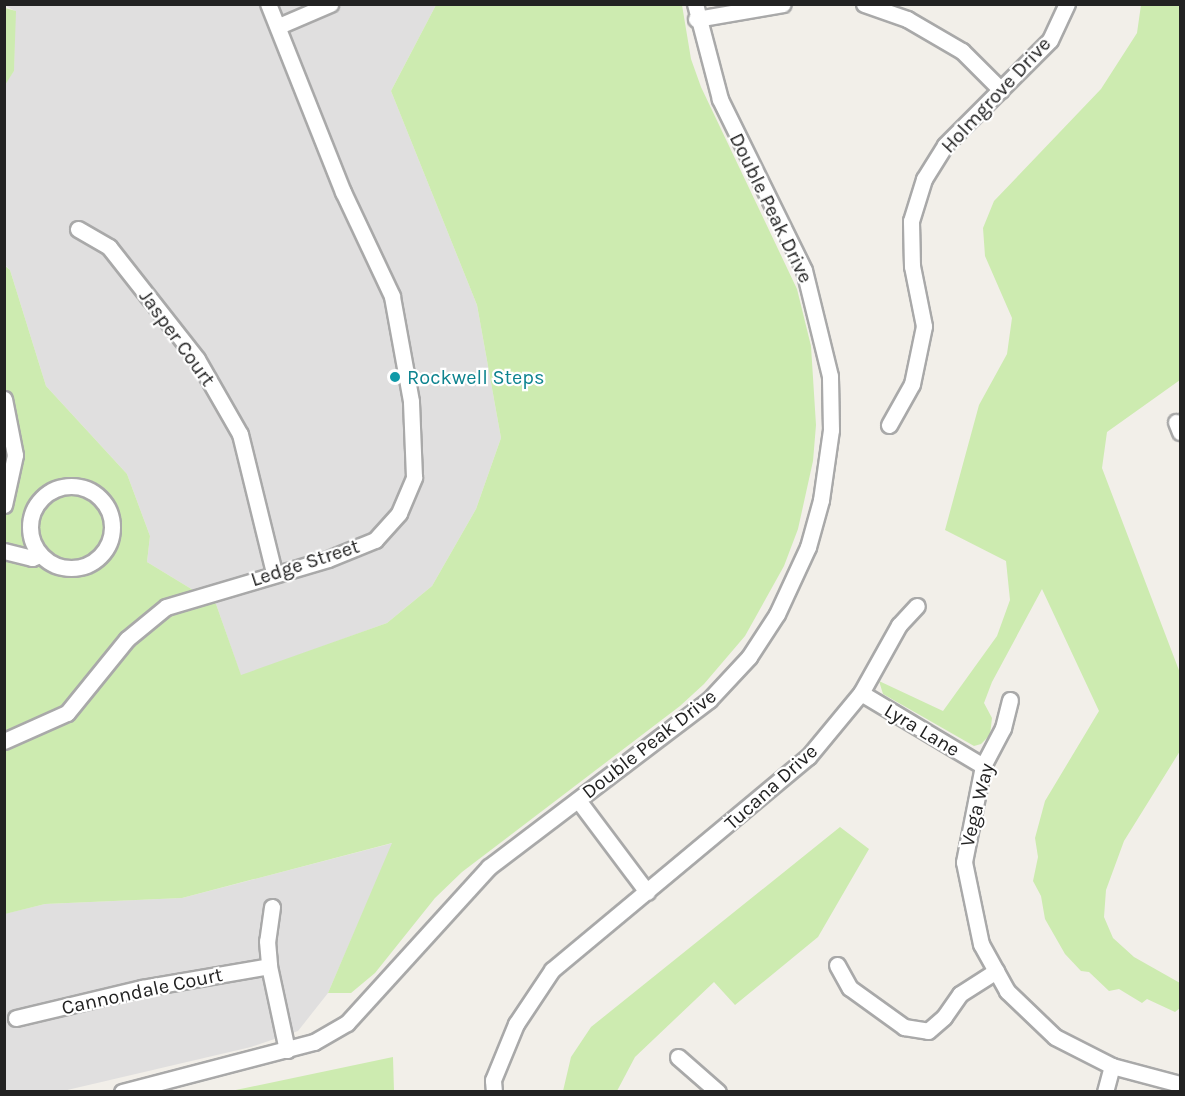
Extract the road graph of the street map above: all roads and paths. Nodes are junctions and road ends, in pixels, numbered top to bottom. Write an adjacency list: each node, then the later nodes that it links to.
1 (268, 4): 7 (street, Ledge Street)
2 (330, 4): 7 (street)
3 (783, 4): 6 (street)
4 (864, 4): 8 (street)
5 (1067, 4): 8 (street, Holmgrove Drive)
6 (696, 12): 21 (street, Double Peak Drive)
7 (279, 26): 15 (street, Ledge Street)
8 (1001, 90): 11 (street, Holmgrove Drive)
9 (78, 229): 15 (street, Jasper Court)
10 (4, 399): 12 (street)
11 (889, 426)
12 (4, 505)
13 (4, 551): 14 (street)
14 (40, 555): 14 (street)
15 (274, 572): 19 (street, Ledge Street)
16 (917, 606): 17 (street, Tucana Drive)
17 (861, 693): 20 (street, Lyra Lane); 22 (street, Tucana Drive)
18 (1010, 700): 20 (street, Vega Way)
19 (4, 741)
20 (983, 766): 26 (street, Vega Way)
21 (578, 800): 22 (street); 28 (street, Double Peak Drive)
22 (647, 892): 33 (street, Tucana Drive)
23 (272, 907): 25 (street)
24 (837, 965): 26 (street)
25 (268, 966): 27 (street, Cannondale Court); 28 (street)
26 (996, 971): 30 (street, Vega Way)
27 (16, 1018)
28 (287, 1050): 32 (street, Double Peak Drive)
29 (678, 1057): 34 (street)
30 (1112, 1066): 31 (street, Vega Way); 35 (street)
31 (1180, 1084)
32 (122, 1092)
33 (494, 1092)
34 (718, 1092)
35 (1105, 1092)

